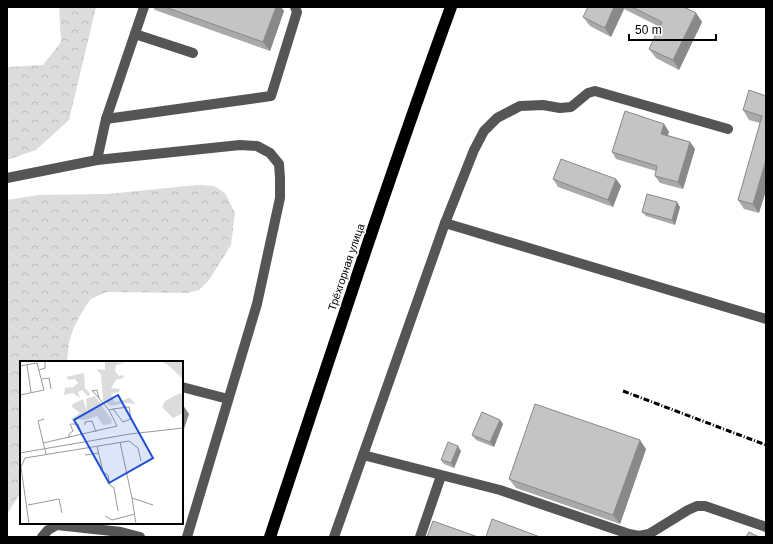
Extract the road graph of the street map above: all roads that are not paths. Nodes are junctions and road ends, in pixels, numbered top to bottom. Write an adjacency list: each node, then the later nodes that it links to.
1 (144, 7): 4 (lane)
2 (295, 7): 6 (lane)
3 (451, 7): 20 (highway, Трёхгорная улица)
4 (135, 34): 5 (lane); 6 (lane)
5 (193, 53)
6 (106, 119): 8 (lane)
7 (728, 129): 10 (lane)
8 (96, 160): 9 (lane); 13 (lane)
9 (7, 178)
10 (445, 223): 11 (lane); 14 (lane)
11 (766, 319)
12 (183, 387): 13 (lane)
13 (228, 399): 19 (lane)
14 (363, 455): 15 (lane); 21 (lane)
15 (441, 476): 16 (lane); 22 (lane)
16 (766, 527)
17 (42, 537): 18 (lane)
18 (140, 537)
19 (187, 537)
20 (270, 537)
21 (334, 537)
22 (420, 537)

